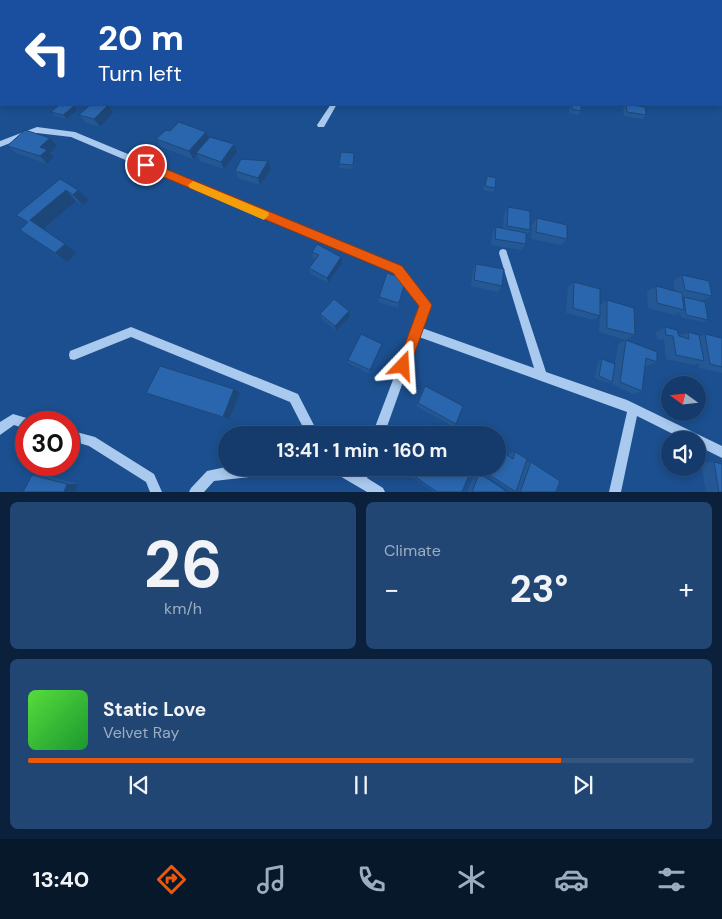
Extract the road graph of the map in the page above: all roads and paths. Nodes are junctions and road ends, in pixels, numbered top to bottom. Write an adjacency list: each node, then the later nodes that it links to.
1 (333, 105): 2 (street)
2 (321, 125)
3 (0, 144): 5 (street)
4 (503, 253): 7 (street)
5 (416, 331): 7 (street); 11 (street)
6 (74, 355): 10 (street)
7 (542, 376): 8 (street)
8 (632, 409): 13 (street); 24 (street)
9 (15, 420): 12 (street)
10 (308, 426)
11 (381, 426)
12 (0, 429)
13 (678, 431)
14 (80, 438): 21 (street)
15 (706, 444): 16 (street)
16 (722, 452)
17 (218, 474): 22 (street)
18 (351, 476): 20 (street)
19 (362, 476): 20 (street)
20 (360, 481): 23 (street)
21 (156, 492)
22 (195, 492)
23 (379, 492)
24 (615, 492)

